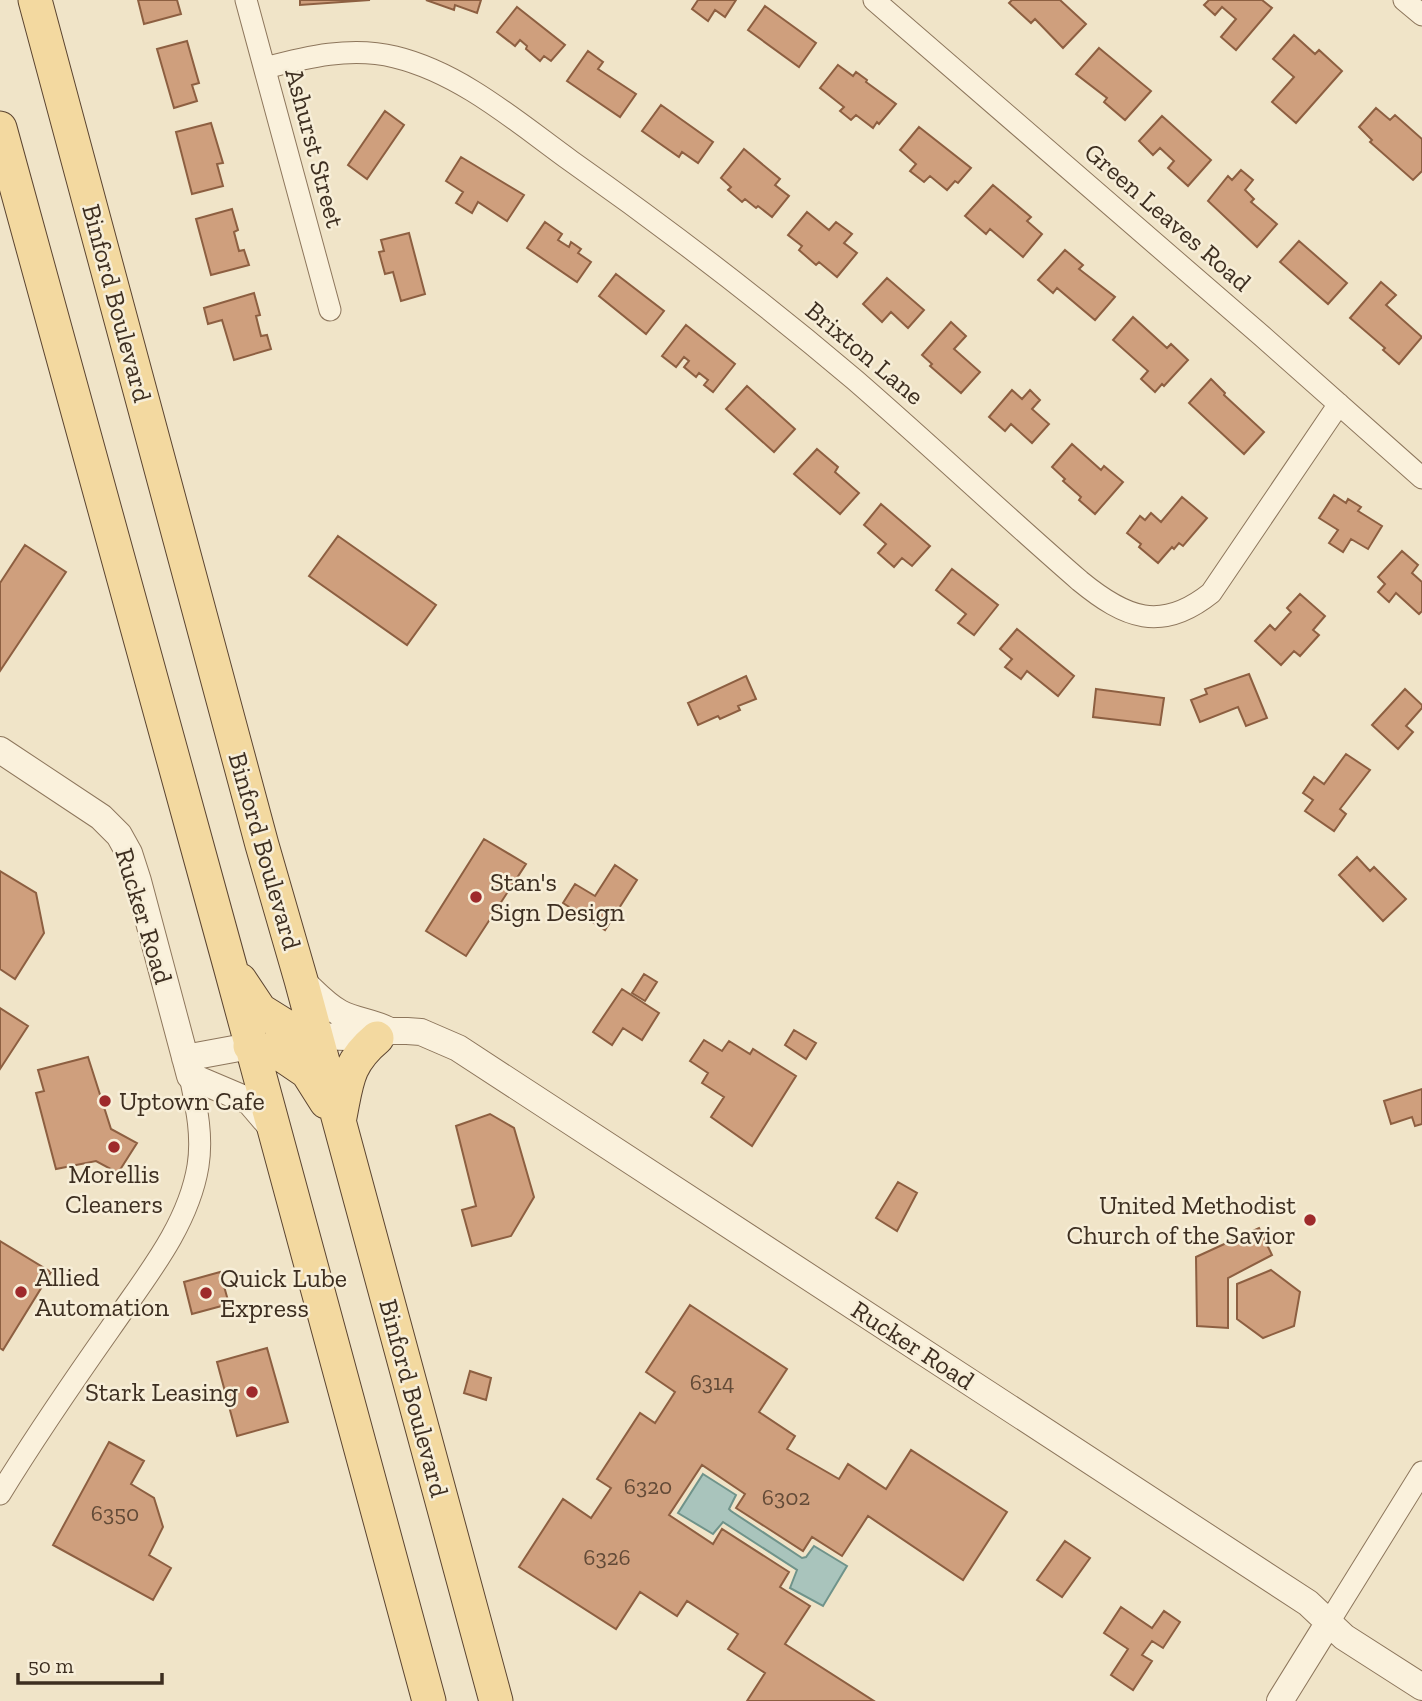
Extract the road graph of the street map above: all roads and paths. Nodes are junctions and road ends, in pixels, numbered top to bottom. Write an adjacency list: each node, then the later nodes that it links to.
1 (35, 0): 13 (main road, Binford Boulevard)
2 (246, 0): 6 (street, Ashurst Street)
3 (874, 0): 9 (street, Green Leaves Road)
4 (1404, 0): 5 (street)
5 (1422, 15)
6 (265, 68): 8 (street, Ashurst Street); 9 (street, Brixton Lane)
7 (0, 128): 12 (main road)
8 (330, 310)
9 (1339, 404): 10 (street, Green Leaves Road)
10 (1422, 478)
11 (0, 750): 17 (street, Rucker Road)
12 (230, 966): 15 (main road); 16 (main road)
13 (301, 979): 14 (street, Rucker Road); 15 (main road, Binford Boulevard)
14 (383, 1035): 15 (street, Rucker Road); 18 (main road); 22 (street, Rucker Road)
15 (316, 1036): 18 (main road, Binford Boulevard)
16 (250, 1046): 17 (street); 18 (main road); 19 (main road)
17 (187, 1067): 19 (street); 21 (street)
18 (339, 1123): 25 (main road, Binford Boulevard)
19 (274, 1130): 24 (main road)
20 (1422, 1472): 22 (street)
21 (0, 1493)
22 (1329, 1622): 23 (street, Rucker Road); 26 (street)
23 (1422, 1688)
24 (429, 1701)
25 (496, 1701)
26 (1280, 1701)

